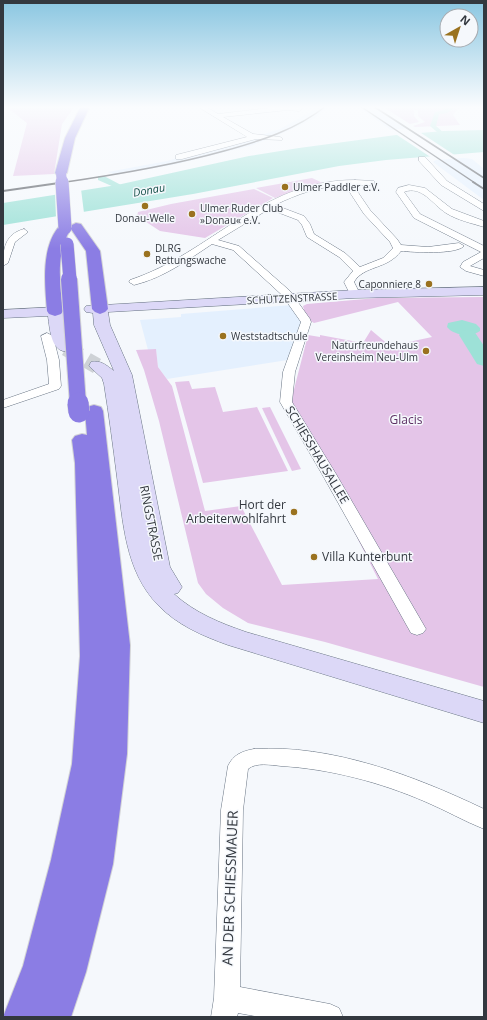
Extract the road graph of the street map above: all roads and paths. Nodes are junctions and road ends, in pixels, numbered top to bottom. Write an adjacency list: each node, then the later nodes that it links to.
1 (72, 154): 10 (highway, bridge)
2 (192, 154): 3 (street)
3 (179, 157)
4 (422, 159): 8 (street)
5 (348, 183): 6 (street); 7 (street); 15 (street)
6 (371, 183)
7 (267, 205): 12 (street); 19 (street)
8 (484, 208)
9 (484, 224): 16 (street)
10 (70, 227): 13 (highway); 25 (highway); 26 (highway)
11 (24, 232): 18 (street)
12 (211, 241): 21 (street); 24 (street, SCHIESSHAUSALLEE)
13 (73, 244): 31 (highway, bridge); 31 (highway)
14 (459, 246): 15 (street)
15 (398, 248): 19 (street)
16 (484, 250)
17 (484, 254): 20 (street)
18 (3, 263)
19 (357, 270): 23 (street)
20 (484, 273)
21 (134, 282)
22 (484, 291): 23 (main road, SCHÜTZENSTRASSE)
23 (355, 294): 24 (main road, SCHÜTZENSTRASSE)
24 (290, 298): 25 (main road, SCHÜTZENSTRASSE); 33 (street, SCHIESSHAUSALLEE)
25 (96, 309): 34 (main road, RINGSTRASSE)
26 (60, 311): 27 (main road); 29 (main road)
27 (3, 314)
28 (47, 336): 32 (street)
29 (66, 348)
30 (97, 366): 34 (main road, RINGSTRASSE)
31 (90, 402): 38 (highway); 39 (highway)
32 (3, 404)
33 (417, 629)
34 (306, 658): 35 (main road, RINGSTRASSE)
35 (484, 712)
36 (484, 819): 37 (street, AN DER SCHIESSMAUER)
37 (226, 1007): 40 (street)
38 (21, 1017)
39 (52, 1017)
40 (330, 1017)

